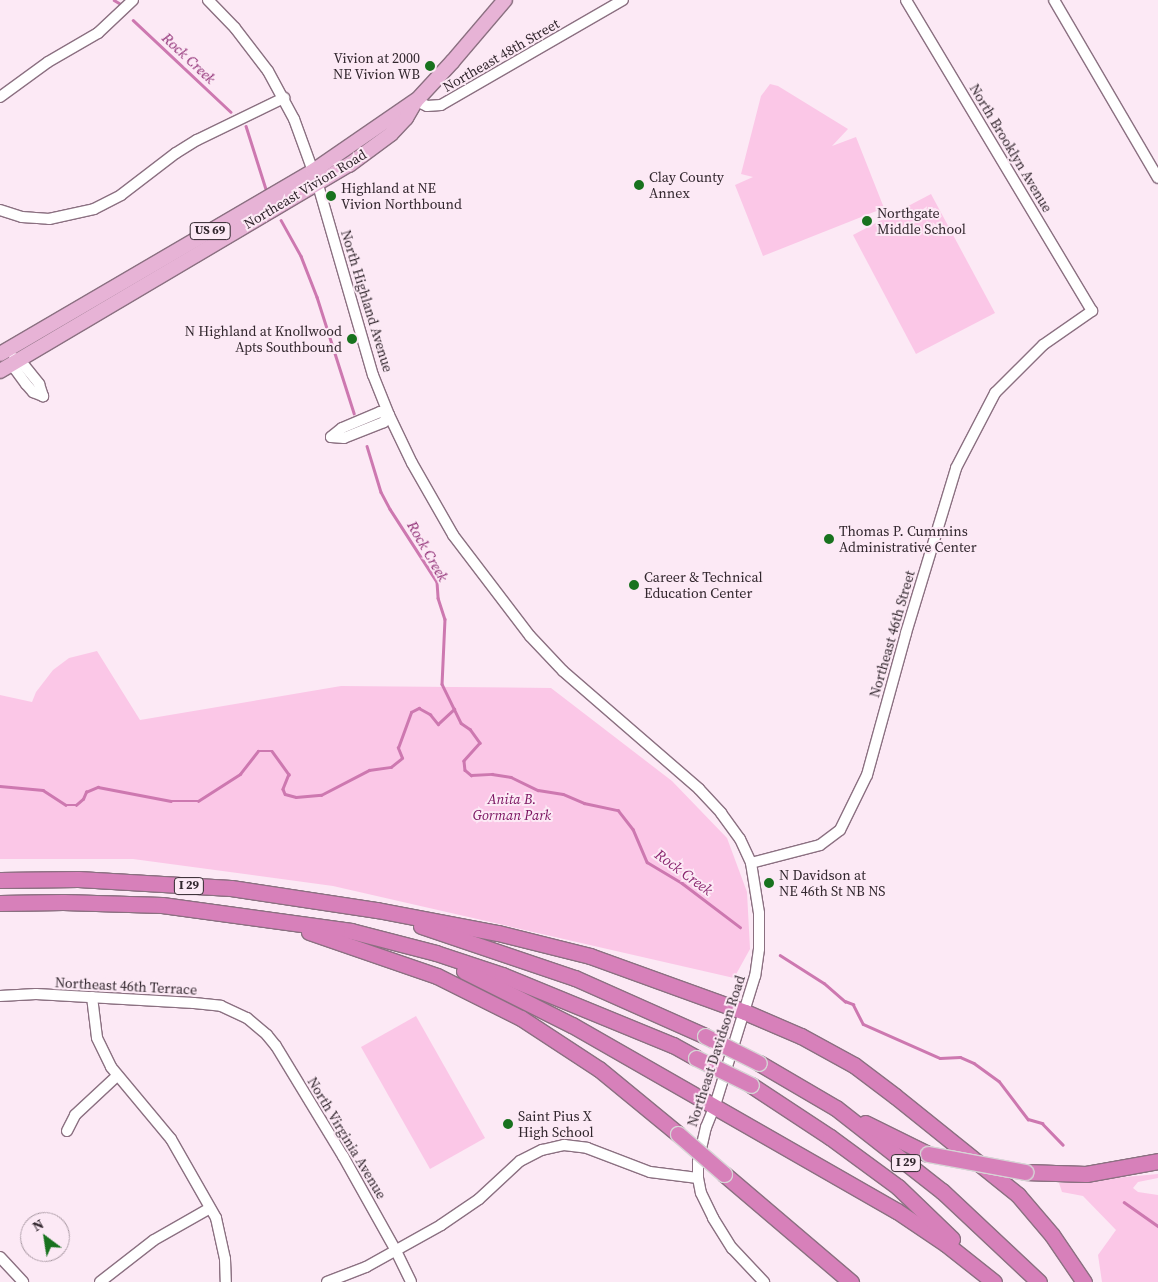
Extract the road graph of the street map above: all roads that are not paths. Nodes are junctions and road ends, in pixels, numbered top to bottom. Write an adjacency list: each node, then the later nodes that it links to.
1 (133, 0): 7 (street)
2 (208, 0): 8 (street, North Highland Avenue)
3 (505, 0): 9 (main road, Northeast Vivion Road / US 69)
4 (623, 0): 9 (street, Northeast 48th Street)
5 (906, 0): 13 (street, North Brooklyn Avenue)
6 (1054, 0): 11 (street)
7 (0, 96)
8 (284, 98): 10 (street, North Highland Avenue); 12 (street)
9 (416, 101): 10 (main road, Northeast Vivion Road / US 69)
10 (316, 178): 14 (main road, Northeast Vivion Road / US 69); 15 (main road, Northeast Vivion Road / US 69); 17 (street, North Highland Avenue)
11 (1158, 178)
12 (0, 210)
13 (1092, 311): 19 (street, Northeast 46th Street)
14 (4, 351): 15 (street)
15 (16, 361): 16 (main road, Northeast Vivion Road / US 69)
16 (0, 371)
17 (389, 415): 17 (street); 18 (street, North Highland Avenue)
18 (507, 608): 19 (street, Northeast Davidson Road)
19 (751, 864): 27 (street, Northeast Davidson Road)
20 (0, 880): 22 (highway, I 29)
21 (0, 903): 23 (highway, I 29)
22 (377, 910): 27 (highway); 31 (highway, I 29, bridge)
23 (274, 921): 24 (highway, I 29); 44 (highway, bridge)
24 (436, 953): 30 (highway); 45 (highway, I 29, bridge)
25 (0, 996): 26 (street, Northeast 46th Terrace)
26 (92, 997): 28 (street, Northeast 46th Terrace); 29 (street)
27 (745, 1012): 30 (street, Northeast Davidson Road); 47 (highway)
28 (247, 1018): 36 (street, North Virginia Avenue)
29 (118, 1076): 32 (street); 35 (street)
30 (715, 1105): 34 (street, Northeast Davidson Road); 45 (highway)
31 (836, 1108): 33 (highway, bridge); 46 (highway, I 29)
32 (67, 1131)
33 (1158, 1161)
34 (698, 1178): 36 (street); 43 (street, Northeast Davidson Road)
35 (210, 1208): 39 (street); 40 (street)
36 (396, 1251): 41 (street); 42 (street, North Virginia Avenue)
37 (0, 1256): 38 (street)
38 (23, 1282)
39 (100, 1282)
40 (226, 1282)
41 (327, 1282)
42 (411, 1282)
43 (764, 1282)
44 (851, 1282)
45 (996, 1282)
46 (1039, 1282)
47 (1084, 1282)

